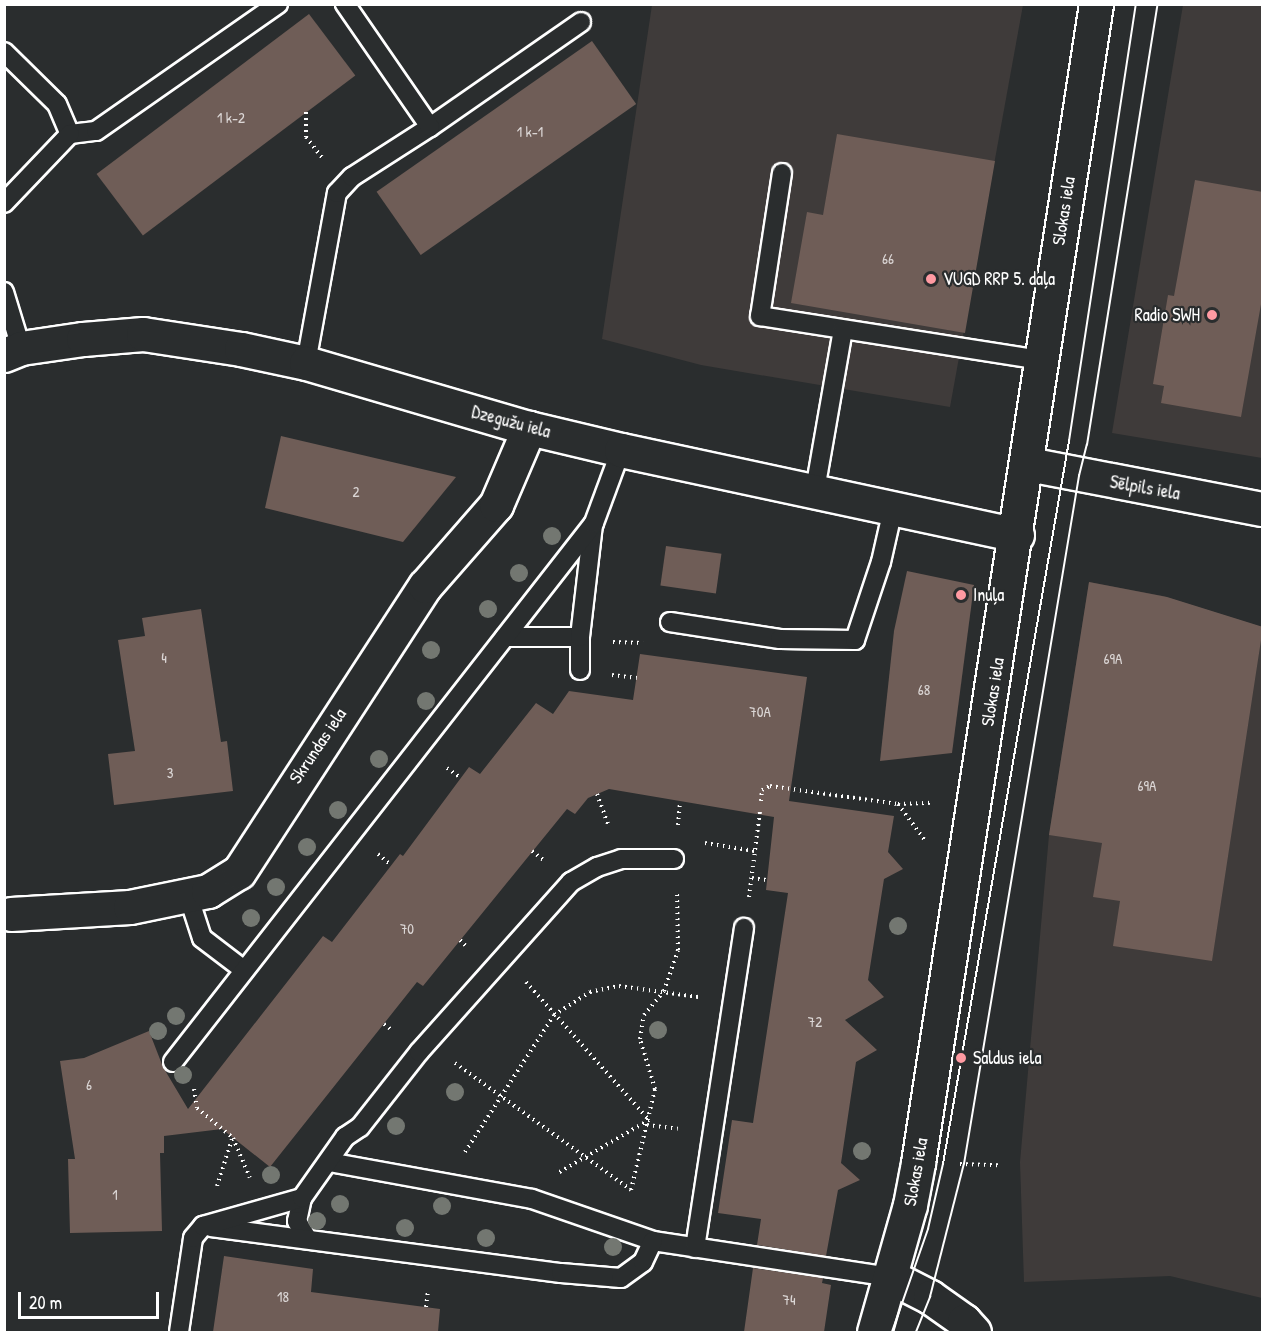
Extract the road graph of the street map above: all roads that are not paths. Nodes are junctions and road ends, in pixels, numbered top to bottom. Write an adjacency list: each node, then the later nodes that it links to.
1 (278, 4): 7 (lane)
2 (345, 4): 6 (lane)
3 (1096, 4): 13 (street, Slokas iela)
4 (581, 22): 6 (lane)
5 (4, 52): 7 (lane)
6 (430, 127): 14 (lane)
7 (70, 134): 9 (lane)
8 (782, 173): 11 (lane)
9 (4, 203)
10 (4, 292): 12 (lane)
11 (843, 330): 13 (lane); 18 (lane)
12 (13, 351): 14 (street, Dzegužu iela)
13 (1041, 360): 17 (street, Slokas iela)
14 (306, 363): 15 (street, Dzegužu iela)
15 (529, 428): 16 (street, Dzegužu iela); 28 (street, Skrundas iela)
16 (621, 450): 18 (street, Dzegužu iela); 21 (lane)
17 (1028, 464): 20 (street, Sēlpils iela); 22 (street, Slokas iela)
18 (815, 490): 19 (street, Dzegužu iela)
19 (893, 509): 22 (street, Dzegužu iela); 23 (lane)
20 (1263, 509)
21 (594, 523): 24 (lane); 25 (lane)
22 (1017, 535): 39 (street, Slokas iela)
23 (670, 622)
24 (505, 637): 25 (lane); 31 (lane)
25 (580, 638): 26 (lane)
26 (580, 670)
27 (674, 860): 33 (lane)
28 (188, 895): 29 (street, Skrundas iela); 31 (lane)
29 (11, 914)
30 (744, 928): 38 (lane)
31 (244, 970): 32 (lane)
32 (173, 1062)
33 (329, 1162): 34 (lane); 37 (lane)
34 (302, 1198): 35 (lane); 36 (lane)
35 (204, 1226): 36 (lane); 40 (lane)
36 (307, 1238): 37 (lane)
37 (653, 1241): 38 (lane)
38 (696, 1248): 39 (lane)
39 (891, 1277): 41 (street, Slokas iela); 42 (street)
40 (178, 1332)
41 (874, 1332)
42 (974, 1332)

